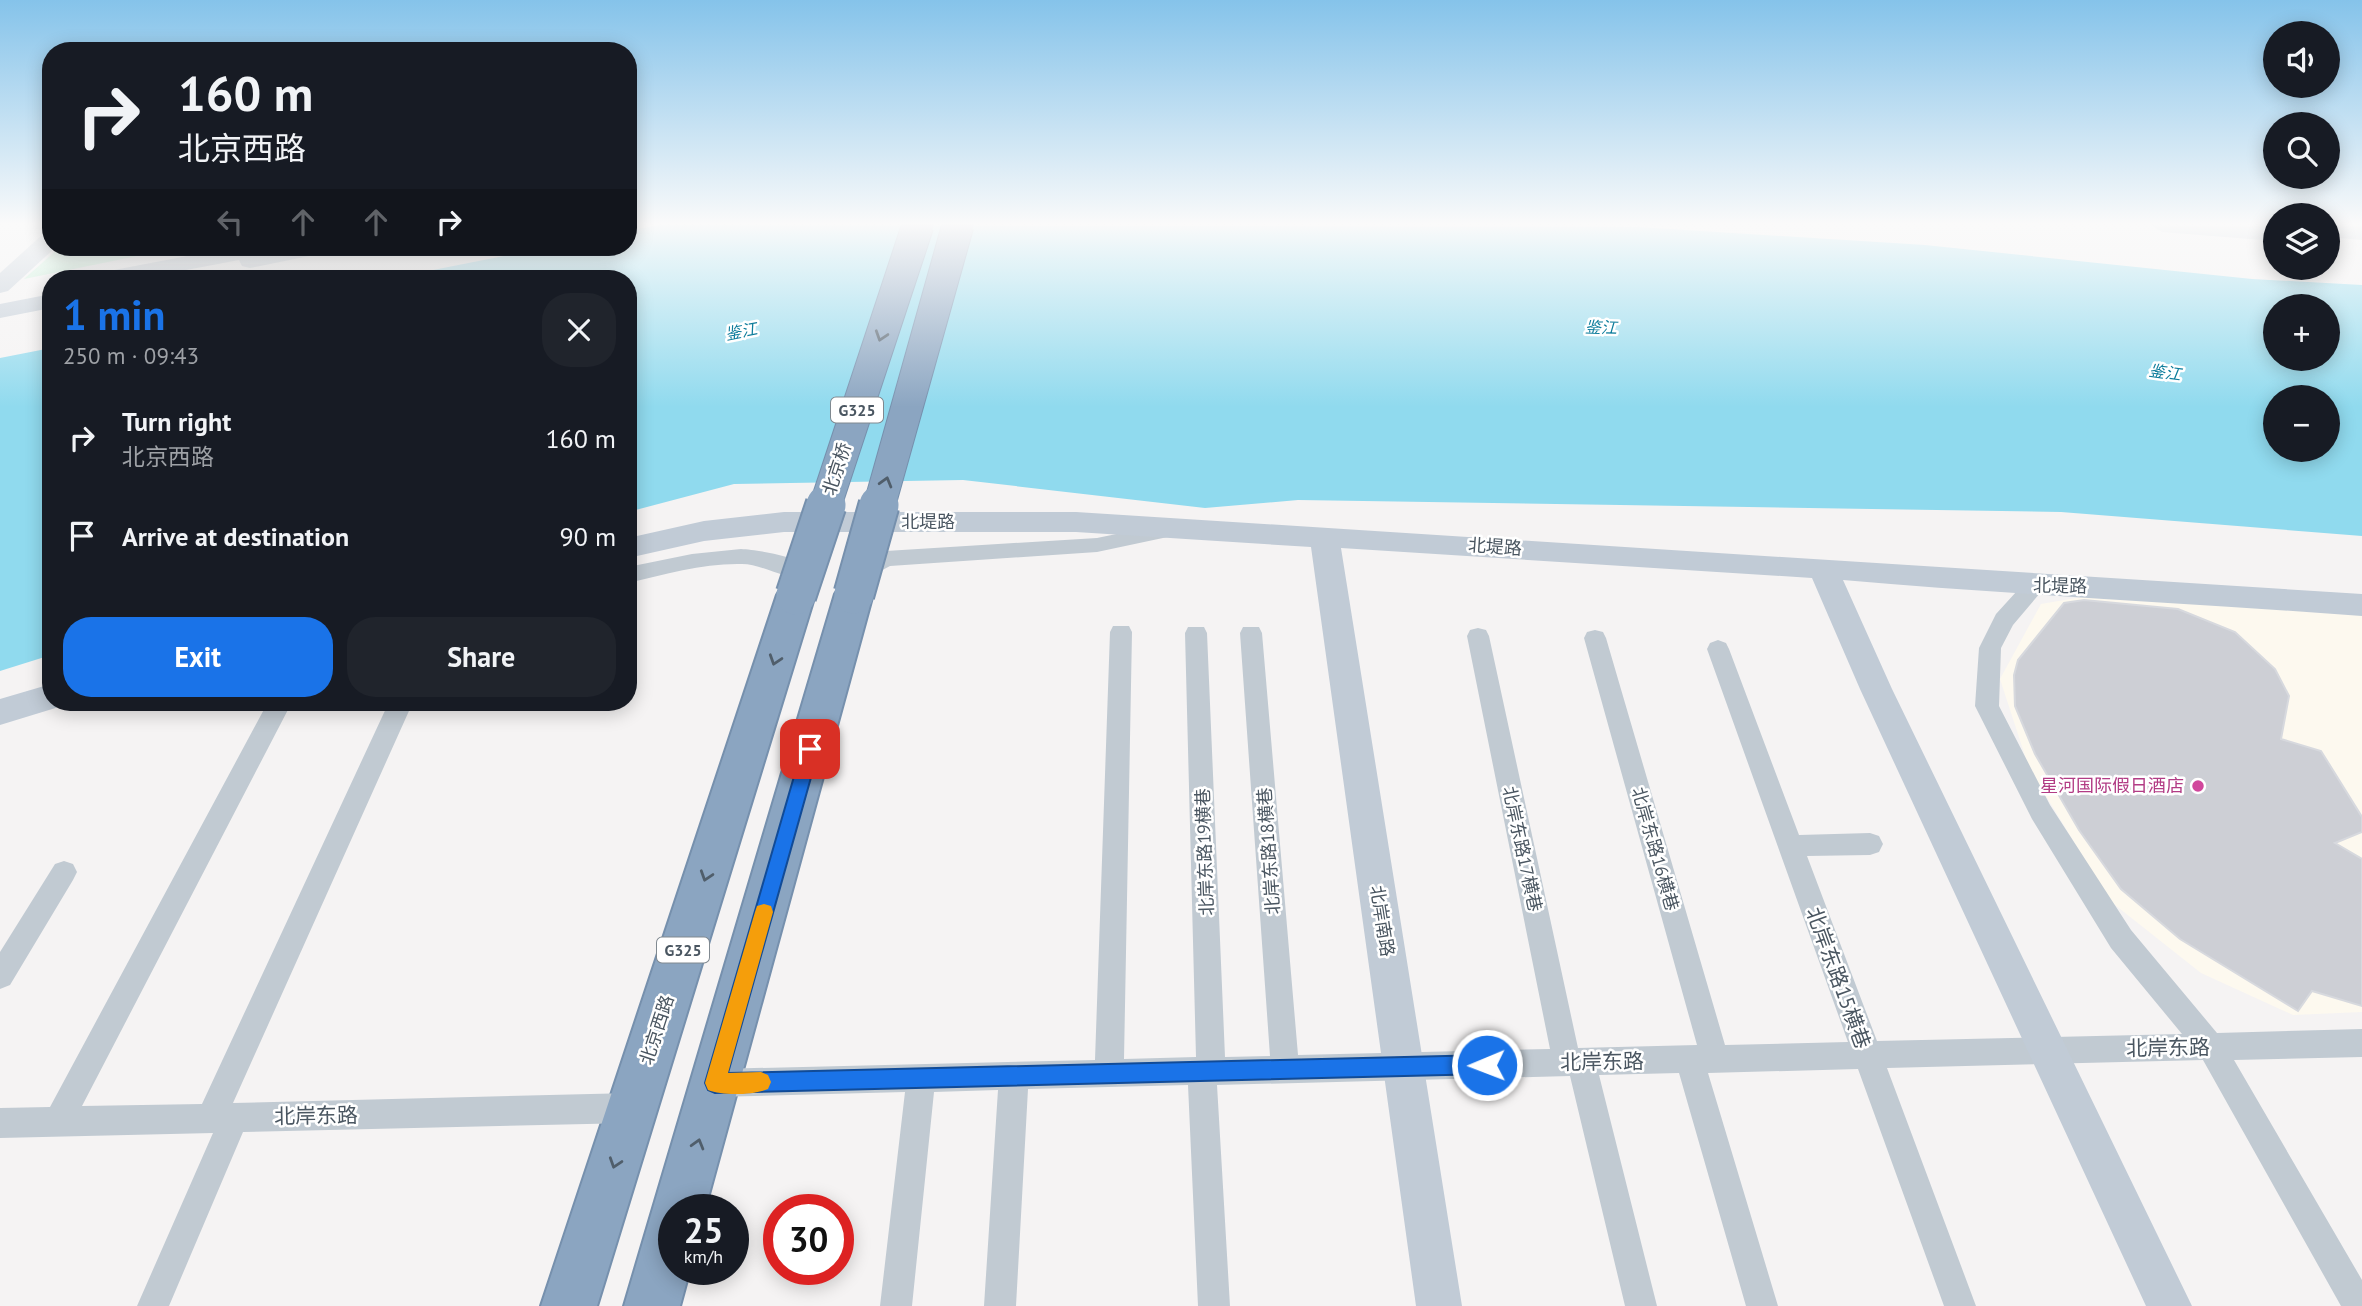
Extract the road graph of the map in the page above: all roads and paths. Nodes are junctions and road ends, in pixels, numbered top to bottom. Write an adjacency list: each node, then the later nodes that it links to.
1 (898, 286): 12 (highway, 北京桥 / G325, one-way to 12, bridge)
2 (941, 286): 13 (highway, G325, one-way to 2, bridge)
3 (42, 292): 4 (main road)
4 (0, 300)
5 (42, 303): 6 (main road)
6 (0, 311)
7 (1185, 527): 8 (main road, 北堤路); 9 (main road, 北堤路); 13 (street)
8 (1324, 536): 10 (main road, 北堤路); 36 (main road, 北岸南路)
9 (637, 546)
10 (1823, 568): 14 (main road, 北堤路); 32 (main road)
11 (637, 573): 12 (street)
12 (800, 584): 43 (highway, 北京西路 / G325, one-way to 43)
13 (857, 584): 42 (highway, G325)
14 (2035, 586): 15 (main road, 北堤路); 31 (street)
15 (2362, 605)
16 (1121, 632): 39 (street)
17 (1196, 633): 38 (street, 北岸东路19横巷)
18 (1251, 634): 37 (street, 北岸东路18横巷)
19 (1478, 636): 35 (street, 北岸东路17横巷)
20 (1595, 638): 34 (street, 北岸东路16横巷)
21 (1718, 649): 27 (street, 北岸东路15横巷)
22 (42, 700): 25 (main road)
23 (275, 711): 45 (street)
24 (397, 711): 44 (street)
25 (0, 712)
26 (1870, 844): 27 (street)
27 (1789, 846): 33 (street, 北岸东路15横巷)
28 (64, 872): 29 (street)
29 (0, 976)
30 (2362, 1044): 31 (street, 北岸东路)
31 (2211, 1047): 32 (street, 北岸东路); 60 (street)
32 (2048, 1051): 33 (street, 北岸东路); 59 (main road)
33 (1867, 1055): 34 (street, 北岸东路); 58 (street, 北岸东路15横巷)
34 (1703, 1060): 35 (street, 北岸东路); 57 (street, 北岸东路16横巷)
35 (1574, 1062): 36 (street, 北岸东路); 56 (street, 北岸东路17横巷)
36 (1404, 1066): 37 (street, 北岸东路); 55 (main road, 北岸南路)
37 (1285, 1069): 38 (street, 北岸东路)
38 (1207, 1071): 39 (street, 北岸东路); 54 (street, 北岸东路19横巷)
39 (1109, 1074): 40 (street, 北岸东路)
40 (1014, 1076): 41 (street, 北岸东路); 53 (street)
41 (922, 1079): 42 (street, 北岸东路); 52 (street)
42 (715, 1083): 47 (highway, G325, one-way to 42)
43 (632, 1108): 44 (street, 北岸东路); 50 (highway, 北京西路 / G325, one-way to 50)
44 (223, 1118): 45 (street, 北岸东路); 49 (street)
45 (58, 1122): 46 (street, 北岸东路)
46 (0, 1123)
47 (684, 1194)
48 (658, 1285): 51 (highway)
49 (153, 1306)
50 (569, 1306)
51 (652, 1306)
52 (896, 1306)
53 (1000, 1306)
54 (1214, 1306)
55 (1439, 1306)
56 (1642, 1306)
57 (1762, 1306)
58 (1960, 1306)
59 (2169, 1306)
60 (2359, 1306)

